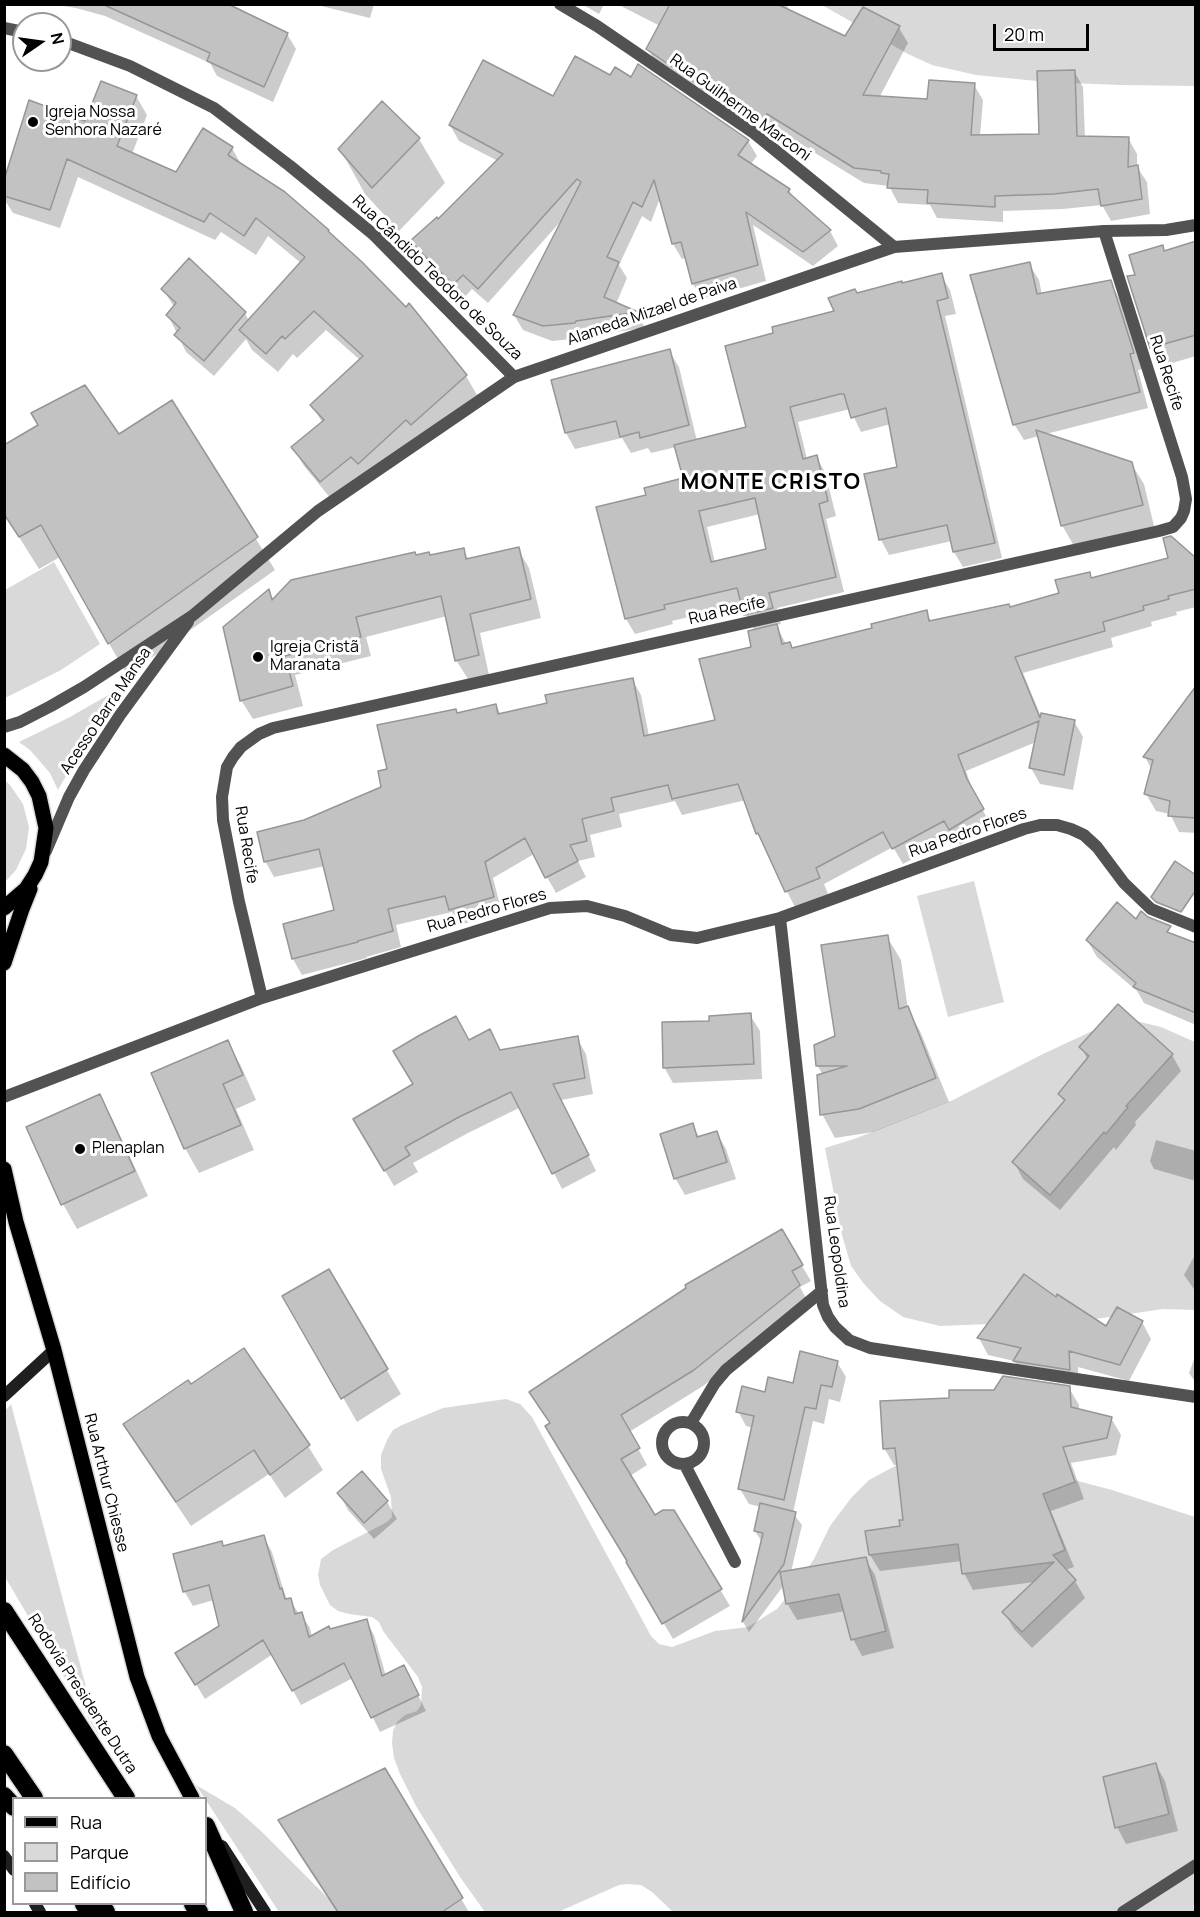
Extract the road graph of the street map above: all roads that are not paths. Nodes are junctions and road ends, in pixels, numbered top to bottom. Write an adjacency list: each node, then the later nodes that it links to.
1 (560, 4): 5 (street, Rua Guilherme Marconi)
2 (72, 44): 6 (street, Rua Cândido Teodoro de Souza)
3 (1196, 225): 4 (street, Alameda Mizael de Paiva)
4 (1104, 231): 5 (street, Alameda Mizael de Paiva); 15 (street, Rua Recife)
5 (894, 248): 6 (street, Alameda Mizael de Paiva)
6 (514, 377): 7 (street, Alameda Mizael de Paiva)
7 (192, 616): 8 (street); 10 (street, Acesso Barra Mansa)
8 (4, 727)
9 (4, 755): 10 (main road)
10 (41, 862): 11 (main road); 14 (main road)
11 (4, 908)
12 (780, 918): 13 (street, Rua Pedro Flores); 15 (street, Rua Pedro Flores); 18 (street, Rua Leopoldina)
13 (1196, 927)
14 (4, 963)
15 (262, 998): 16 (street, Rua Pedro Flores)
16 (4, 1097)
17 (4, 1169): 19 (main road, Rua Arthur Chiesse)
18 (822, 1291): 21 (street, Rua Leopoldina); 22 (street)
19 (54, 1350): 20 (main road); 29 (main road, Rua Arthur Chiesse)
20 (4, 1395)
21 (1196, 1397)
22 (691, 1423): 23 (street); 23 (street)
23 (685, 1465): 24 (street)
24 (735, 1562)
25 (4, 1611): 28 (highway, Rodovia Presidente Dutra)
26 (4, 1754): 27 (highway)
27 (33, 1797)
28 (125, 1797)
29 (191, 1797)
30 (207, 1823): 34 (main road)
31 (207, 1828): 33 (highway)
32 (1196, 1865): 35 (street)
33 (244, 1912)
34 (265, 1912)
35 (1123, 1912)

